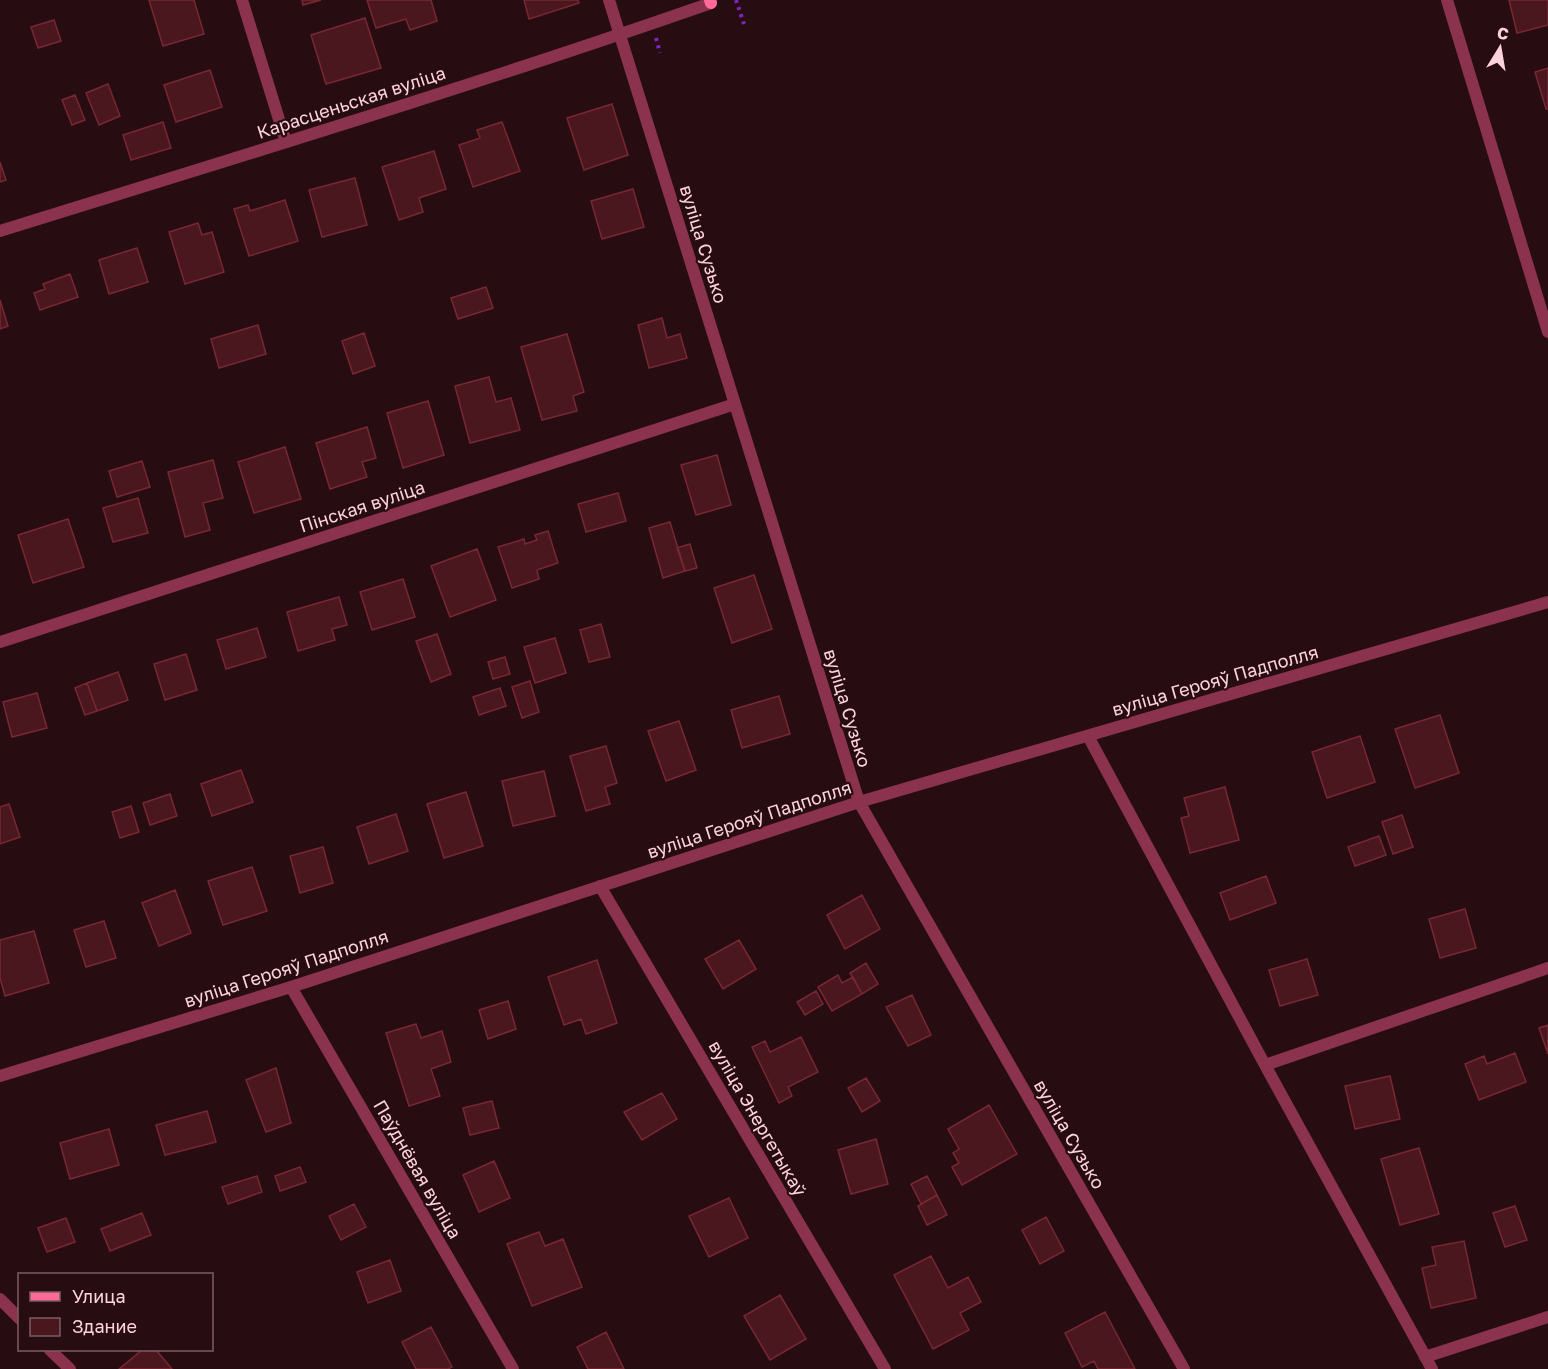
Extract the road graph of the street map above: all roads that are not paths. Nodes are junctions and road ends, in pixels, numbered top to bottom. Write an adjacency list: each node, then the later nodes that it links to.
1 (242, 0): 6 (street)
2 (609, 0): 5 (street, вуліца Сузько)
3 (1447, 0): 8 (street)
4 (710, 2): 5 (street, Карасценьская вуліца)
5 (620, 35): 6 (street, Карасценьская вуліца); 9 (street, вуліца Сузько)
6 (286, 142): 7 (street, Карасценьская вуліца)
7 (0, 231)
8 (1548, 332)
9 (735, 404): 11 (street, Пінская вуліца); 13 (street, вуліца Сузько)
10 (1548, 602): 12 (street, вуліца Герояў Падполля)
11 (0, 642)
12 (1088, 736): 13 (street, вуліца Герояў Падполля); 17 (street)
13 (859, 802): 14 (street, вуліца Герояў Падполля); 27 (street, вуліца Сузько)
14 (600, 886): 16 (street, вуліца Герояў Падполля); 26 (street, вуліца Энергетыкаў)
15 (1548, 968): 17 (street)
16 (291, 987): 18 (street, вуліца Герояў Падполля); 25 (street, Паўднёвая вуліца)
17 (1265, 1065): 23 (street)
18 (0, 1076)
19 (0, 1299): 20 (street)
20 (18, 1316)
21 (1548, 1317): 23 (street)
22 (51, 1351): 24 (street)
23 (1425, 1357): 28 (street)
24 (70, 1369)
25 (513, 1369)
26 (885, 1369)
27 (1184, 1369)
28 (1432, 1369)

